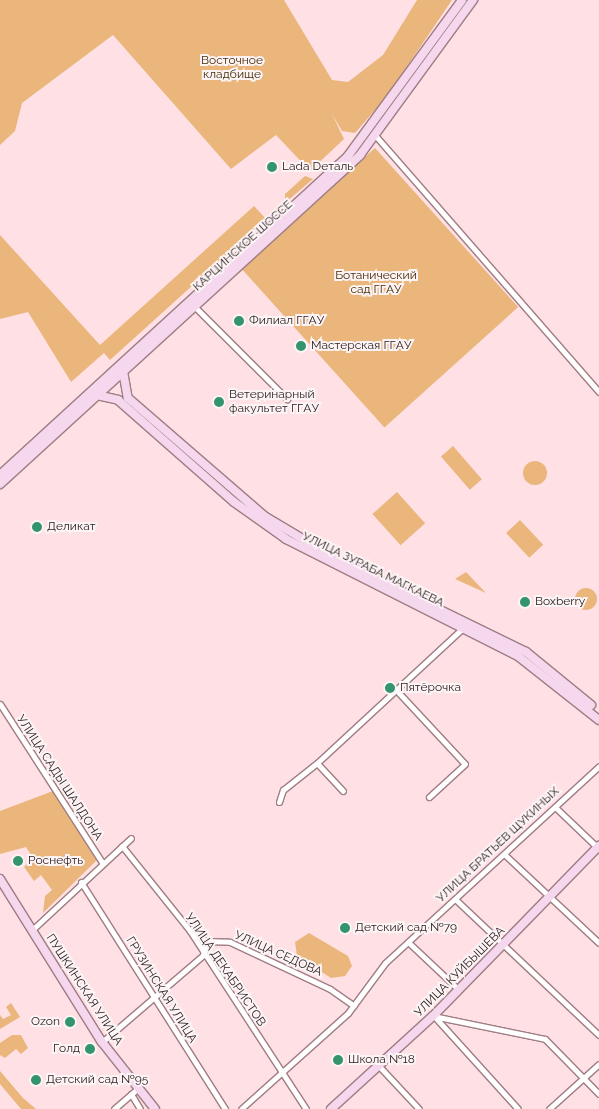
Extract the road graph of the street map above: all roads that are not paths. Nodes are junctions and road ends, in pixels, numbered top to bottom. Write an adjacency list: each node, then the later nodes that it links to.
1 (462, 0): 3 (main road, КАРЦИНСКОЕ ШОССЕ)
2 (473, 0): 4 (main road, КАРЦИНСКОЕ ШОССЕ)
3 (370, 130): 4 (street); 6 (main road, КАРЦИНСКОЕ ШОССЕ)
4 (377, 137): 5 (main road, КАРЦИНСКОЕ ШОССЕ); 10 (street)
5 (194, 306): 7 (main road, КАРЦИНСКОЕ ШОССЕ); 13 (street)
6 (114, 369): 8 (main road, КАРЦИНСКОЕ ШОССЕ); 9 (main road)
7 (123, 371): 9 (main road, КАРЦИНСКОЕ ШОССЕ); 12 (main road)
8 (100, 382): 9 (main road); 15 (main road, КАРЦИНСКОЕ ШОССЕ)
9 (111, 382): 11 (main road, КАРЦИНСКОЕ ШОССЕ); 12 (main road, УЛИЦА ЗУРАБА МАГКАЕВА); 14 (main road)
10 (599, 392)
11 (98, 395): 14 (main road, УЛИЦА ЗУРАБА МАГКАЕВА); 16 (main road, КАРЦИНСКОЕ ШОССЕ)
12 (125, 395): 17 (main road, УЛИЦА ЗУРАБА МАГКАЕВА)
13 (287, 399)
14 (118, 400): 17 (main road, УЛИЦА ЗУРАБА МАГКАЕВА)
15 (0, 475)
16 (0, 484)
17 (336, 563): 18 (main road, УЛИЦА ЗУРАБА МАГКАЕВА); 21 (main road, УЛИЦА ЗУРАБА МАГКАЕВА)
18 (464, 628): 19 (street); 22 (main road, УЛИЦА ЗУРАБА МАГКАЕВА)
19 (398, 692): 23 (street); 26 (street)
20 (0, 704): 33 (street, УЛИЦА САДЫ ШАЛДОНА)
21 (599, 713)
22 (599, 720)
23 (317, 763): 25 (street); 27 (street)
24 (599, 766): 28 (street, УЛИЦА БРАТЬЕВ ЩУКИНЫХ)
25 (343, 791)
26 (429, 797)
27 (279, 802)
28 (554, 807): 31 (street); 32 (street, УЛИЦА БРАТЬЕВ ЩУКИНЫХ)
29 (131, 838): 30 (street)
30 (122, 846): 33 (street); 39 (street, УЛИЦА ДЕКАБРИСТОВ)
31 (598, 847): 36 (main road, УЛИЦА КУЙБЫШЕВА)
32 (504, 854): 36 (street); 37 (street, УЛИЦА БРАТЬЕВ ЩУКИНЫХ)
33 (102, 862): 34 (street)
34 (81, 882): 38 (street); 46 (street, ГРУЗИНСКАЯ УЛИЦА)
35 (1, 885): 38 (main road, ПУШКИНСКАЯ УЛИЦА)
36 (550, 897): 42 (street); 43 (main road, УЛИЦА КУЙБЫШЕВА)
37 (455, 899): 41 (street, УЛИЦА БРАТЬЕВ ЩУКИНЫХ); 43 (street)
38 (32, 930): 50 (main road, ПУШКИНСКАЯ УЛИЦА)
39 (190, 931): 40 (street, УЛИЦА СЕДОВА); 44 (street, УЛИЦА ДЕКАБРИСТОВ)
40 (206, 941): 44 (street); 47 (street, УЛИЦА СЕДОВА)
41 (408, 942): 45 (street); 47 (street, УЛИЦА БРАТЬЕВ ЩУКИНЫХ)
42 (599, 943)
43 (503, 944): 45 (main road, УЛИЦА КУЙБЫШЕВА); 49 (street)
44 (204, 956): 46 (street); 53 (street, УЛИЦА ДЕКАБРИСТОВ)
45 (459, 990): 48 (main road, УЛИЦА КУЙБЫШЕВА)
46 (154, 998): 50 (street); 60 (street, ГРУЗИНСКАЯ УЛИЦА)
47 (354, 1006): 53 (street, УЛИЦА БРАТЬЕВ ЩУКИНЫХ)
48 (433, 1016): 52 (main road, УЛИЦА КУЙБЫШЕВА); 54 (street); 65 (street)
49 (599, 1035)
50 (102, 1042): 55 (main road, ПУШКИНСКАЯ УЛИЦА)
51 (599, 1064): 54 (street)
52 (378, 1065): 63 (main road, УЛИЦА КУЙБЫШЕВА); 64 (street)
53 (282, 1073): 61 (street, УЛИЦА БРАТЬЕВ ЩУКИНЫХ); 62 (street, УЛИЦА ДЕКАБРИСТОВ)
54 (584, 1078): 56 (street); 66 (street)
55 (134, 1091): 57 (street); 58 (street); 59 (main road, ПУШКИНСКАЯ УЛИЦА)
56 (599, 1094)
57 (114, 1109)
58 (140, 1109)
59 (155, 1109)
60 (226, 1109)
61 (241, 1109)
62 (306, 1109)
63 (331, 1109)
64 (418, 1109)
65 (518, 1109)
66 (549, 1109)

